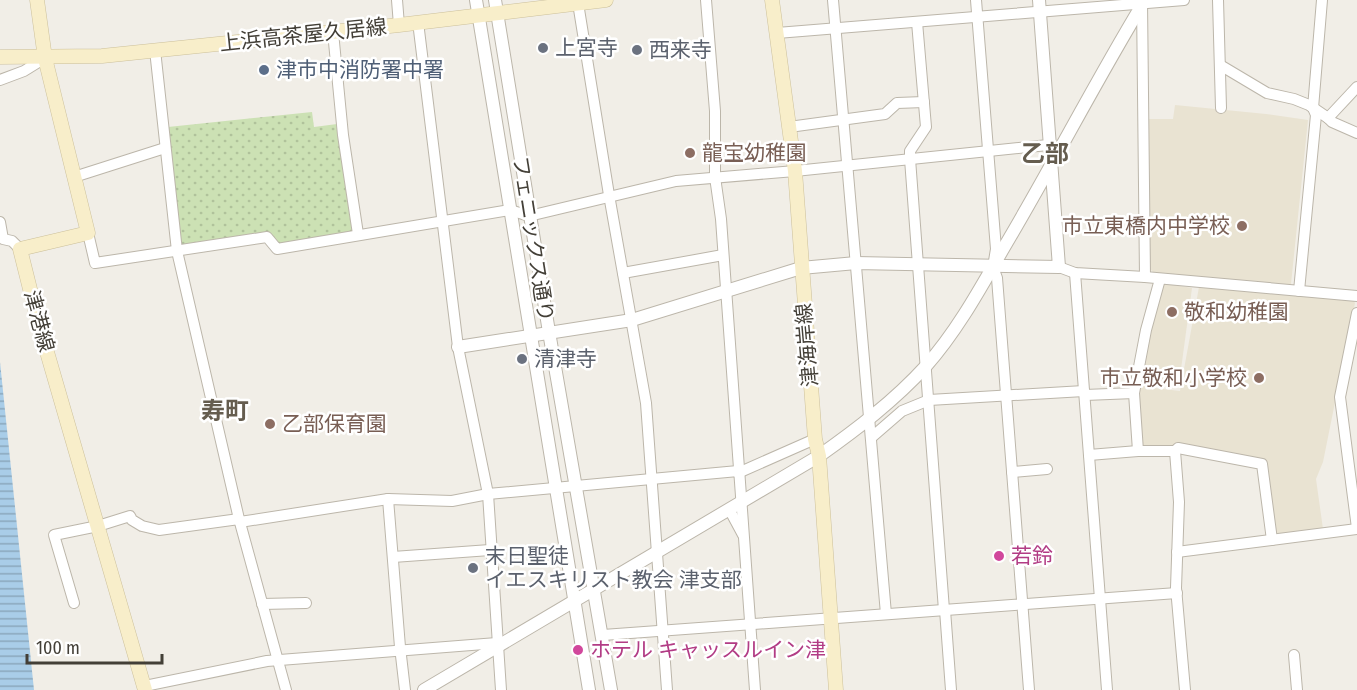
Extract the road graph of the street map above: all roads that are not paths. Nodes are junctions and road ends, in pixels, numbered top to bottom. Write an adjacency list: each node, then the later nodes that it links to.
1 (37, 0): 26 (main road)
2 (397, 0): 20 (street)
3 (476, 0): 16 (street, フェニックス通り)
4 (606, 0): 13 (main road, 上浜高茶屋久居線)
5 (706, 0): 45 (street)
6 (772, 0): 23 (main road, 津海岸線)
7 (833, 0): 21 (street)
8 (976, 0): 17 (street)
9 (1184, 0): 12 (street)
10 (1218, 0): 27 (street)
11 (1322, 0): 32 (street)
12 (1143, 1): 14 (street); 42 (street); 63 (street)
13 (578, 3): 15 (main road, 上浜高茶屋久居線); 46 (street)
14 (1040, 6): 17 (street); 37 (street)
15 (495, 7): 16 (main road, 上浜高茶屋久居線); 48 (street, フェニックス通り)
16 (477, 15): 18 (main road, 上浜高茶屋久居線); 47 (street, フェニックス通り)
17 (977, 16): 19 (street); 39 (street)
18 (417, 22): 20 (main road, 上浜高茶屋久居線); 49 (street)
19 (917, 22): 21 (street); 30 (street)
20 (399, 25): 22 (main road, 上浜高茶屋久居線)
21 (836, 29): 23 (street); 34 (street)
22 (333, 32): 24 (main road, 上浜高茶屋久居線); 52 (street)
23 (777, 33): 35 (main road, 津海岸線)
24 (154, 50): 26 (main road, 上浜高茶屋久居線); 38 (street)
25 (0, 57): 26 (main road, 上浜高茶屋久居線)
26 (45, 58): 28 (street); 44 (main road)
27 (1220, 65): 31 (street); 32 (street)
28 (0, 80)
29 (1357, 87): 33 (street)
30 (924, 102): 34 (street); 40 (street)
31 (1221, 108)
32 (1313, 108): 33 (street); 66 (street)
33 (1328, 118): 36 (street)
34 (843, 120): 35 (street); 41 (street)
35 (789, 127): 43 (main road, 津海岸線)
36 (1357, 133)
37 (1048, 145): 39 (street); 42 (street)
38 (165, 148): 44 (street); 54 (street)
39 (987, 151): 40 (street); 58 (street)
40 (910, 159): 41 (street); 57 (street)
41 (847, 166): 43 (street); 56 (street)
42 (1050, 169): 58 (street); 59 (street)
43 (795, 171): 45 (street); 60 (main road, 津海岸線)
44 (74, 177): 51 (main road)
45 (715, 177): 46 (street); 55 (street)
46 (609, 195): 48 (street); 61 (street)
47 (510, 210): 48 (street); 49 (street); 71 (street, フェニックス通り)
48 (529, 216): 70 (street, フェニックス通り)
49 (441, 221): 52 (street); 72 (street)
50 (0, 222): 53 (street)
51 (88, 233): 53 (main road); 54 (street)
52 (358, 234): 54 (street)
53 (20, 249): 99 (main road, 津港線)
54 (177, 252): 98 (street)
55 (723, 255): 61 (street); 65 (street)
56 (856, 263): 57 (street); 60 (street); 79 (street)
57 (919, 264): 58 (street); 73 (street)
58 (993, 267): 59 (street); 73 (street); 77 (street)
59 (1059, 267): 62 (street)
60 (801, 268): 65 (street); 83 (main road, 津海岸線)
61 (623, 273): 69 (street)
62 (1075, 273): 63 (street); 75 (street)
63 (1145, 277): 64 (street)
64 (1160, 279): 66 (street); 76 (street)
65 (725, 291): 69 (street); 89 (street)
66 (1299, 291): 67 (street)
67 (1357, 296)
68 (1357, 313): 74 (street)
69 (632, 320): 70 (street); 91 (street)
70 (549, 332): 71 (street); 92 (street, フェニックス通り)
71 (531, 335): 72 (street); 93 (street, フェニックス通り)
72 (458, 347): 94 (street)
73 (926, 365): 78 (street); 79 (street)
74 (1351, 370): 81 (street)
75 (1084, 393): 76 (street); 77 (street); 86 (street)
76 (1134, 393): 84 (street)
77 (1006, 396): 78 (street); 90 (street)
78 (929, 400): 82 (street); 115 (street)
79 (869, 420): 82 (street); 87 (street)
80 (1357, 424): 81 (street)
81 (1344, 426): 100 (street)
82 (872, 437): 116 (street)
83 (815, 439): 87 (main road, 津海岸線); 89 (street)
84 (1138, 451): 85 (street); 86 (street)
85 (1175, 451): 102 (street); 105 (street)
86 (1089, 455): 109 (street)
87 (819, 456): 96 (street); 117 (main road, 津海岸線)
88 (1047, 469): 90 (street)
89 (738, 472): 91 (street); 96 (street)
90 (1012, 472): 114 (street)
91 (652, 477): 92 (street); 104 (street)
92 (575, 485): 93 (street); 107 (street, フェニックス通り)
93 (555, 487): 94 (street); 110 (street, フェニックス通り)
94 (488, 494): 95 (street); 103 (street)
95 (388, 499): 98 (street); 106 (street)
96 (741, 502): 97 (street); 101 (street)
97 (729, 509): 101 (street); 104 (street)
98 (240, 521): 99 (street); 113 (street)
99 (98, 526): 111 (street); 125 (main road, 津港線)
100 (1357, 528): 102 (street)
101 (745, 538): 118 (street)
102 (1272, 540): 105 (street)
103 (490, 550): 106 (street); 121 (street)
104 (657, 552): 107 (street); 119 (street)
105 (1178, 552): 108 (street)
106 (393, 557): 122 (street)
107 (593, 590): 110 (street); 120 (street, フェニックス通り)
108 (1176, 592): 109 (street); 138 (street)
109 (1100, 597): 114 (street); 137 (street)
110 (574, 602): 121 (street); 130 (street, フェニックス通り)
111 (74, 603)
112 (306, 603): 113 (street)
113 (262, 604): 124 (street)
114 (1022, 604): 115 (street); 136 (street)
115 (945, 610): 116 (street); 135 (street)
116 (886, 614): 117 (street)
117 (830, 618): 118 (street); 134 (main road, 津海岸線)
118 (750, 624): 119 (street); 133 (street)
119 (663, 631): 120 (street); 132 (street)
120 (603, 635): 131 (street, フェニックス通り)
121 (498, 645): 122 (street); 128 (street); 129 (street)
122 (401, 649): 124 (street); 127 (street)
123 (1294, 655): 139 (street)
124 (278, 660): 125 (street); 126 (street)
125 (145, 688)
126 (286, 690)
127 (405, 690)
128 (424, 690)
129 (501, 690)
130 (589, 690)
131 (611, 690)
132 (667, 690)
133 (755, 690)
134 (836, 690)
135 (951, 690)
136 (1029, 690)
137 (1107, 690)
138 (1185, 690)
139 (1298, 690)

